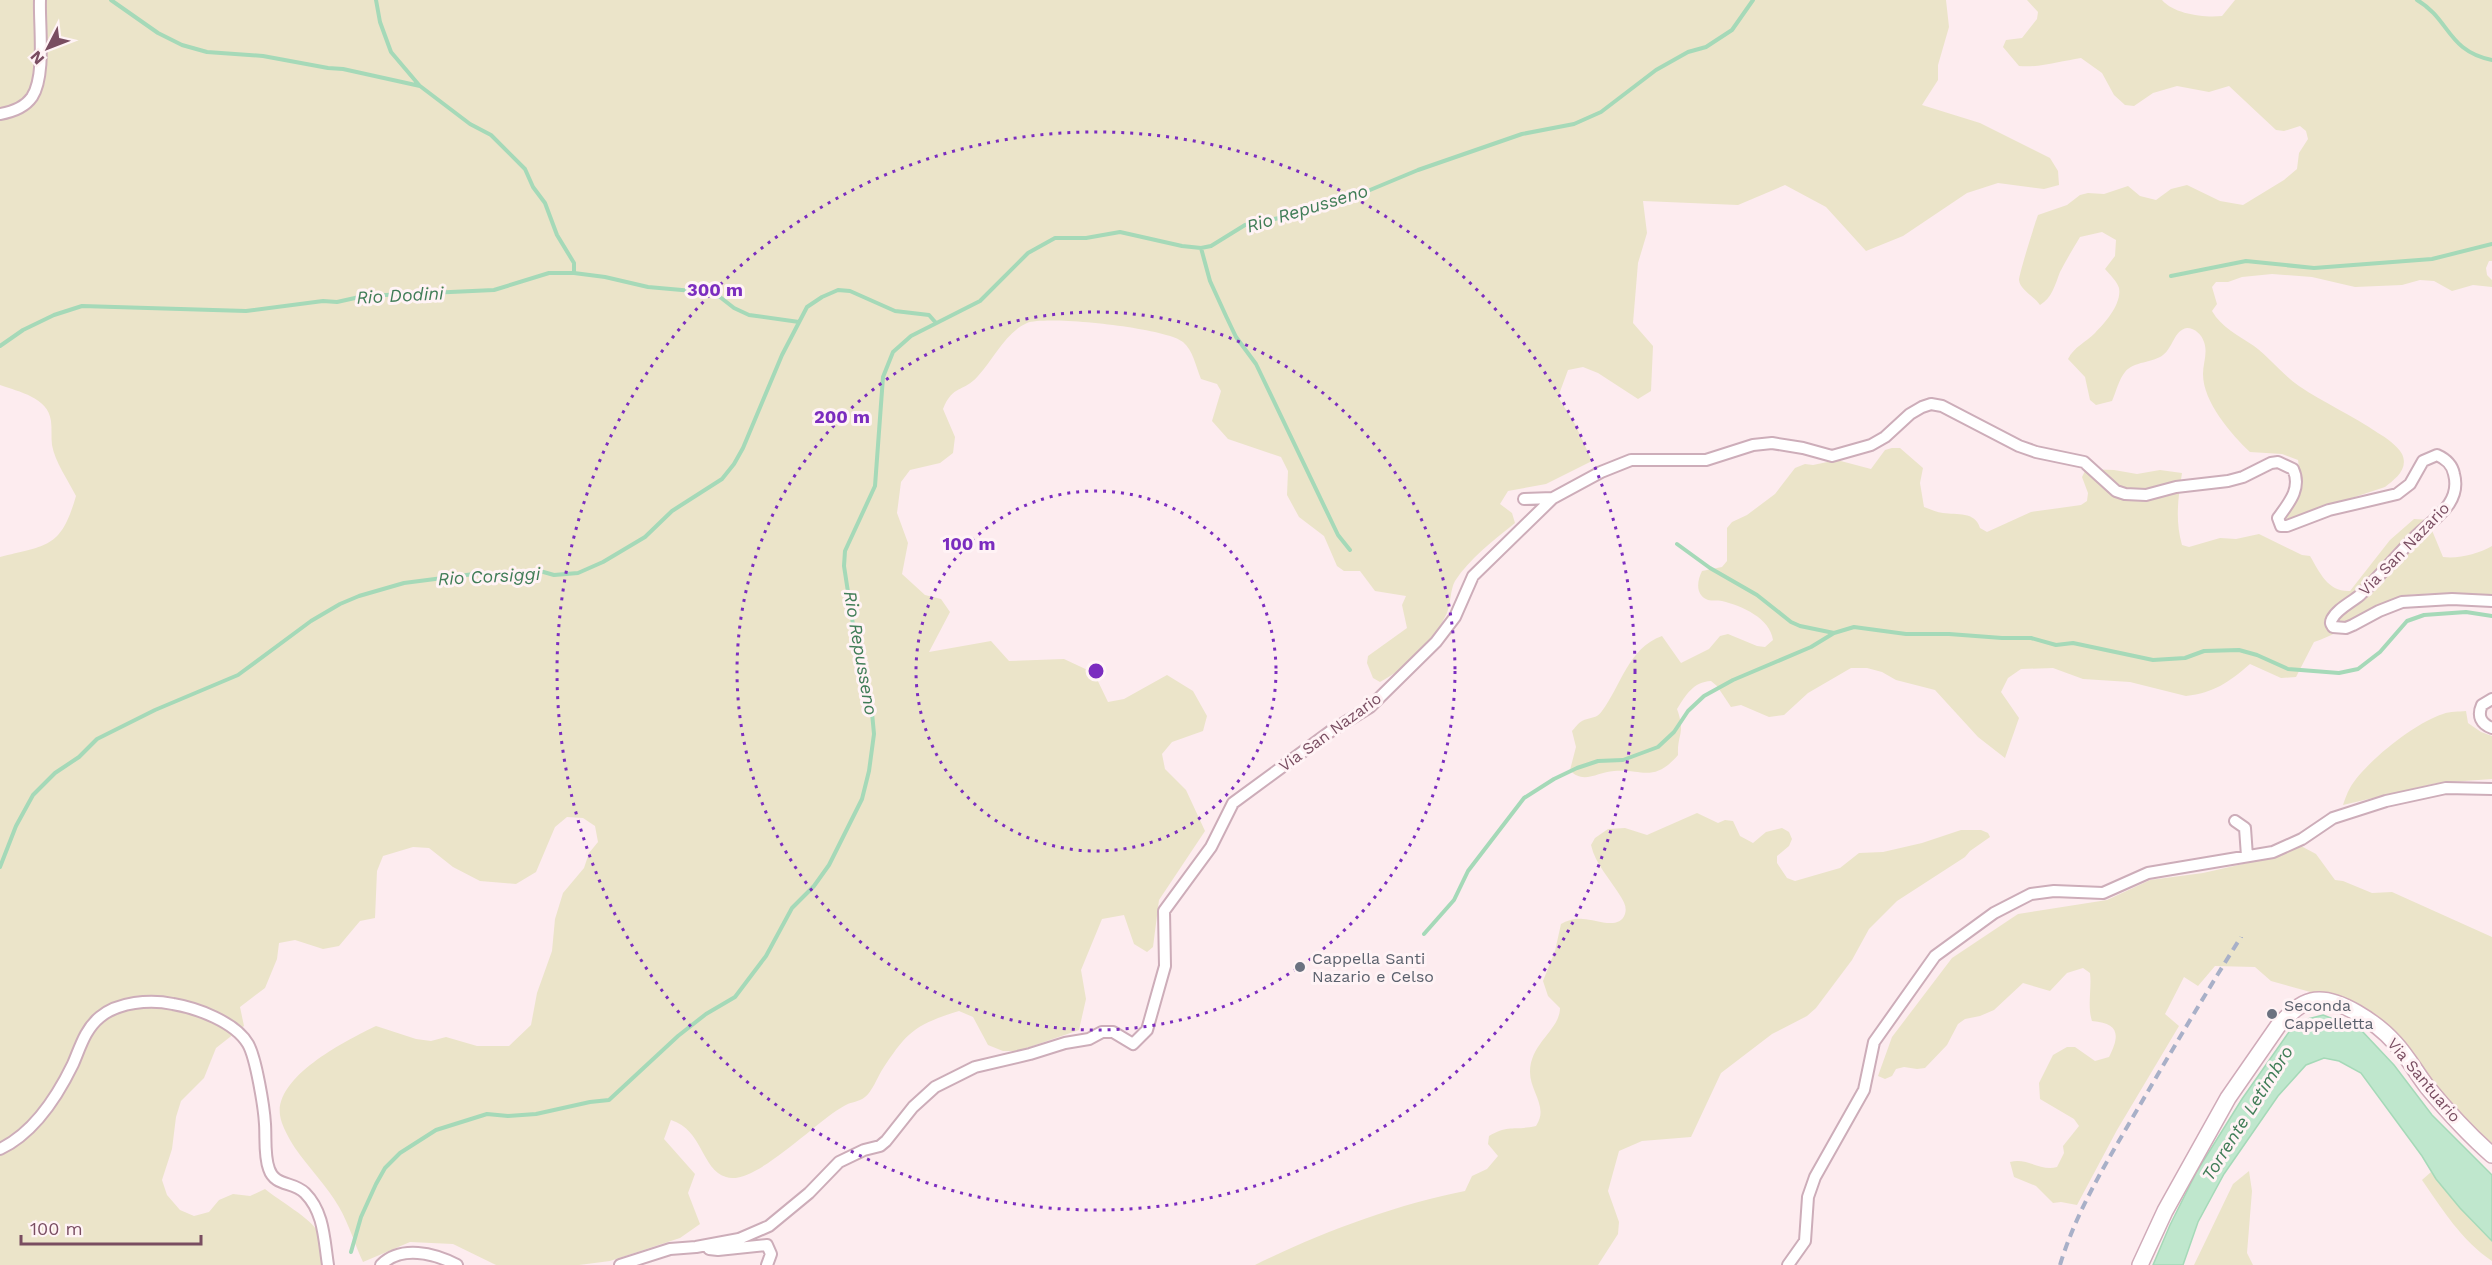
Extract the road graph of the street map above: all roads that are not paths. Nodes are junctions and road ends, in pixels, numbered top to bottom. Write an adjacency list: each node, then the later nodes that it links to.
1 (40, 0): 2 (street)
2 (0, 114)
3 (1553, 498): 4 (street); 5 (street, Via San Nazario); 13 (street, Via San Nazario)
4 (1524, 499)
5 (2492, 601)
6 (2492, 699): 7 (street)
7 (2492, 728)
8 (2492, 789): 10 (street)
9 (2235, 821): 10 (street)
10 (2247, 856): 19 (street)
11 (0, 1149): 14 (street)
12 (2492, 1155): 20 (main road, Via Santuario)
13 (696, 1247): 17 (street, Via San Nazario); 18 (street)
14 (328, 1265)
15 (381, 1265): 16 (street)
16 (457, 1265)
17 (620, 1265)
18 (767, 1265)
19 (1788, 1265)
20 (2139, 1265)

